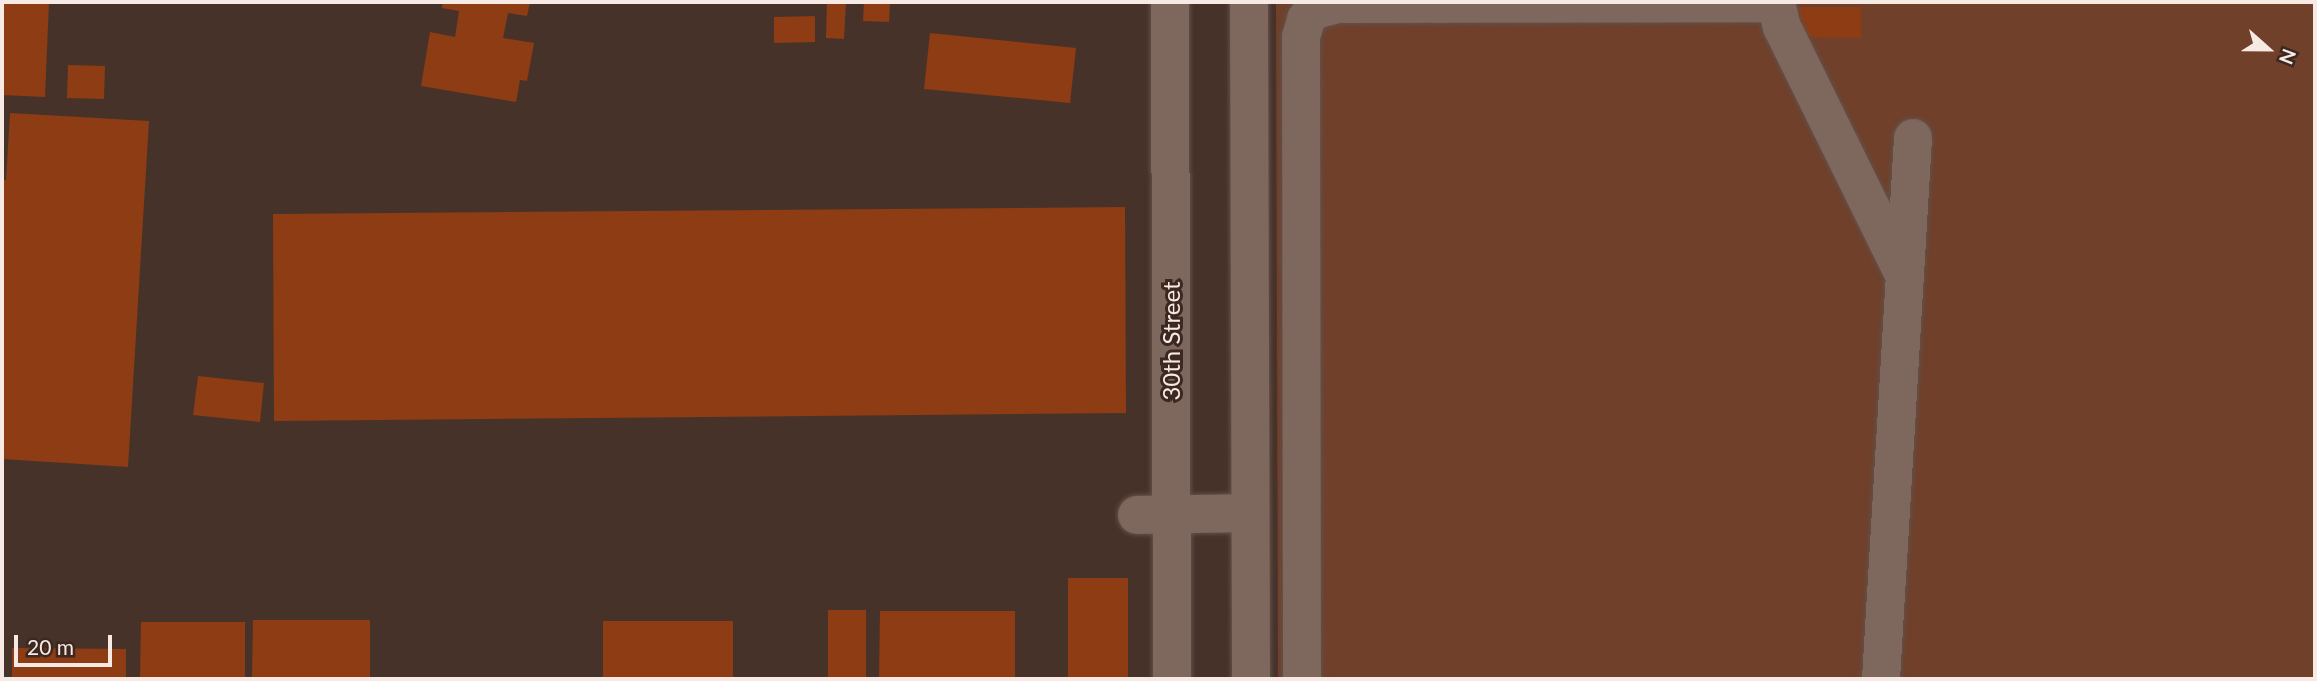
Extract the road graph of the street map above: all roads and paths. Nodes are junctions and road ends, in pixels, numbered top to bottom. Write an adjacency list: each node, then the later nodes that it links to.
1 (1170, 2): 7 (street, 30th Street)
2 (1249, 2): 6 (street)
3 (1777, 2): 5 (street); 10 (street)
4 (1913, 138): 5 (street)
5 (1905, 276): 11 (street)
6 (1250, 513): 7 (street); 9 (street)
7 (1155, 515): 8 (street, 30th Street)
8 (1172, 679)
9 (1251, 679)
10 (1302, 679)
11 (1881, 679)

